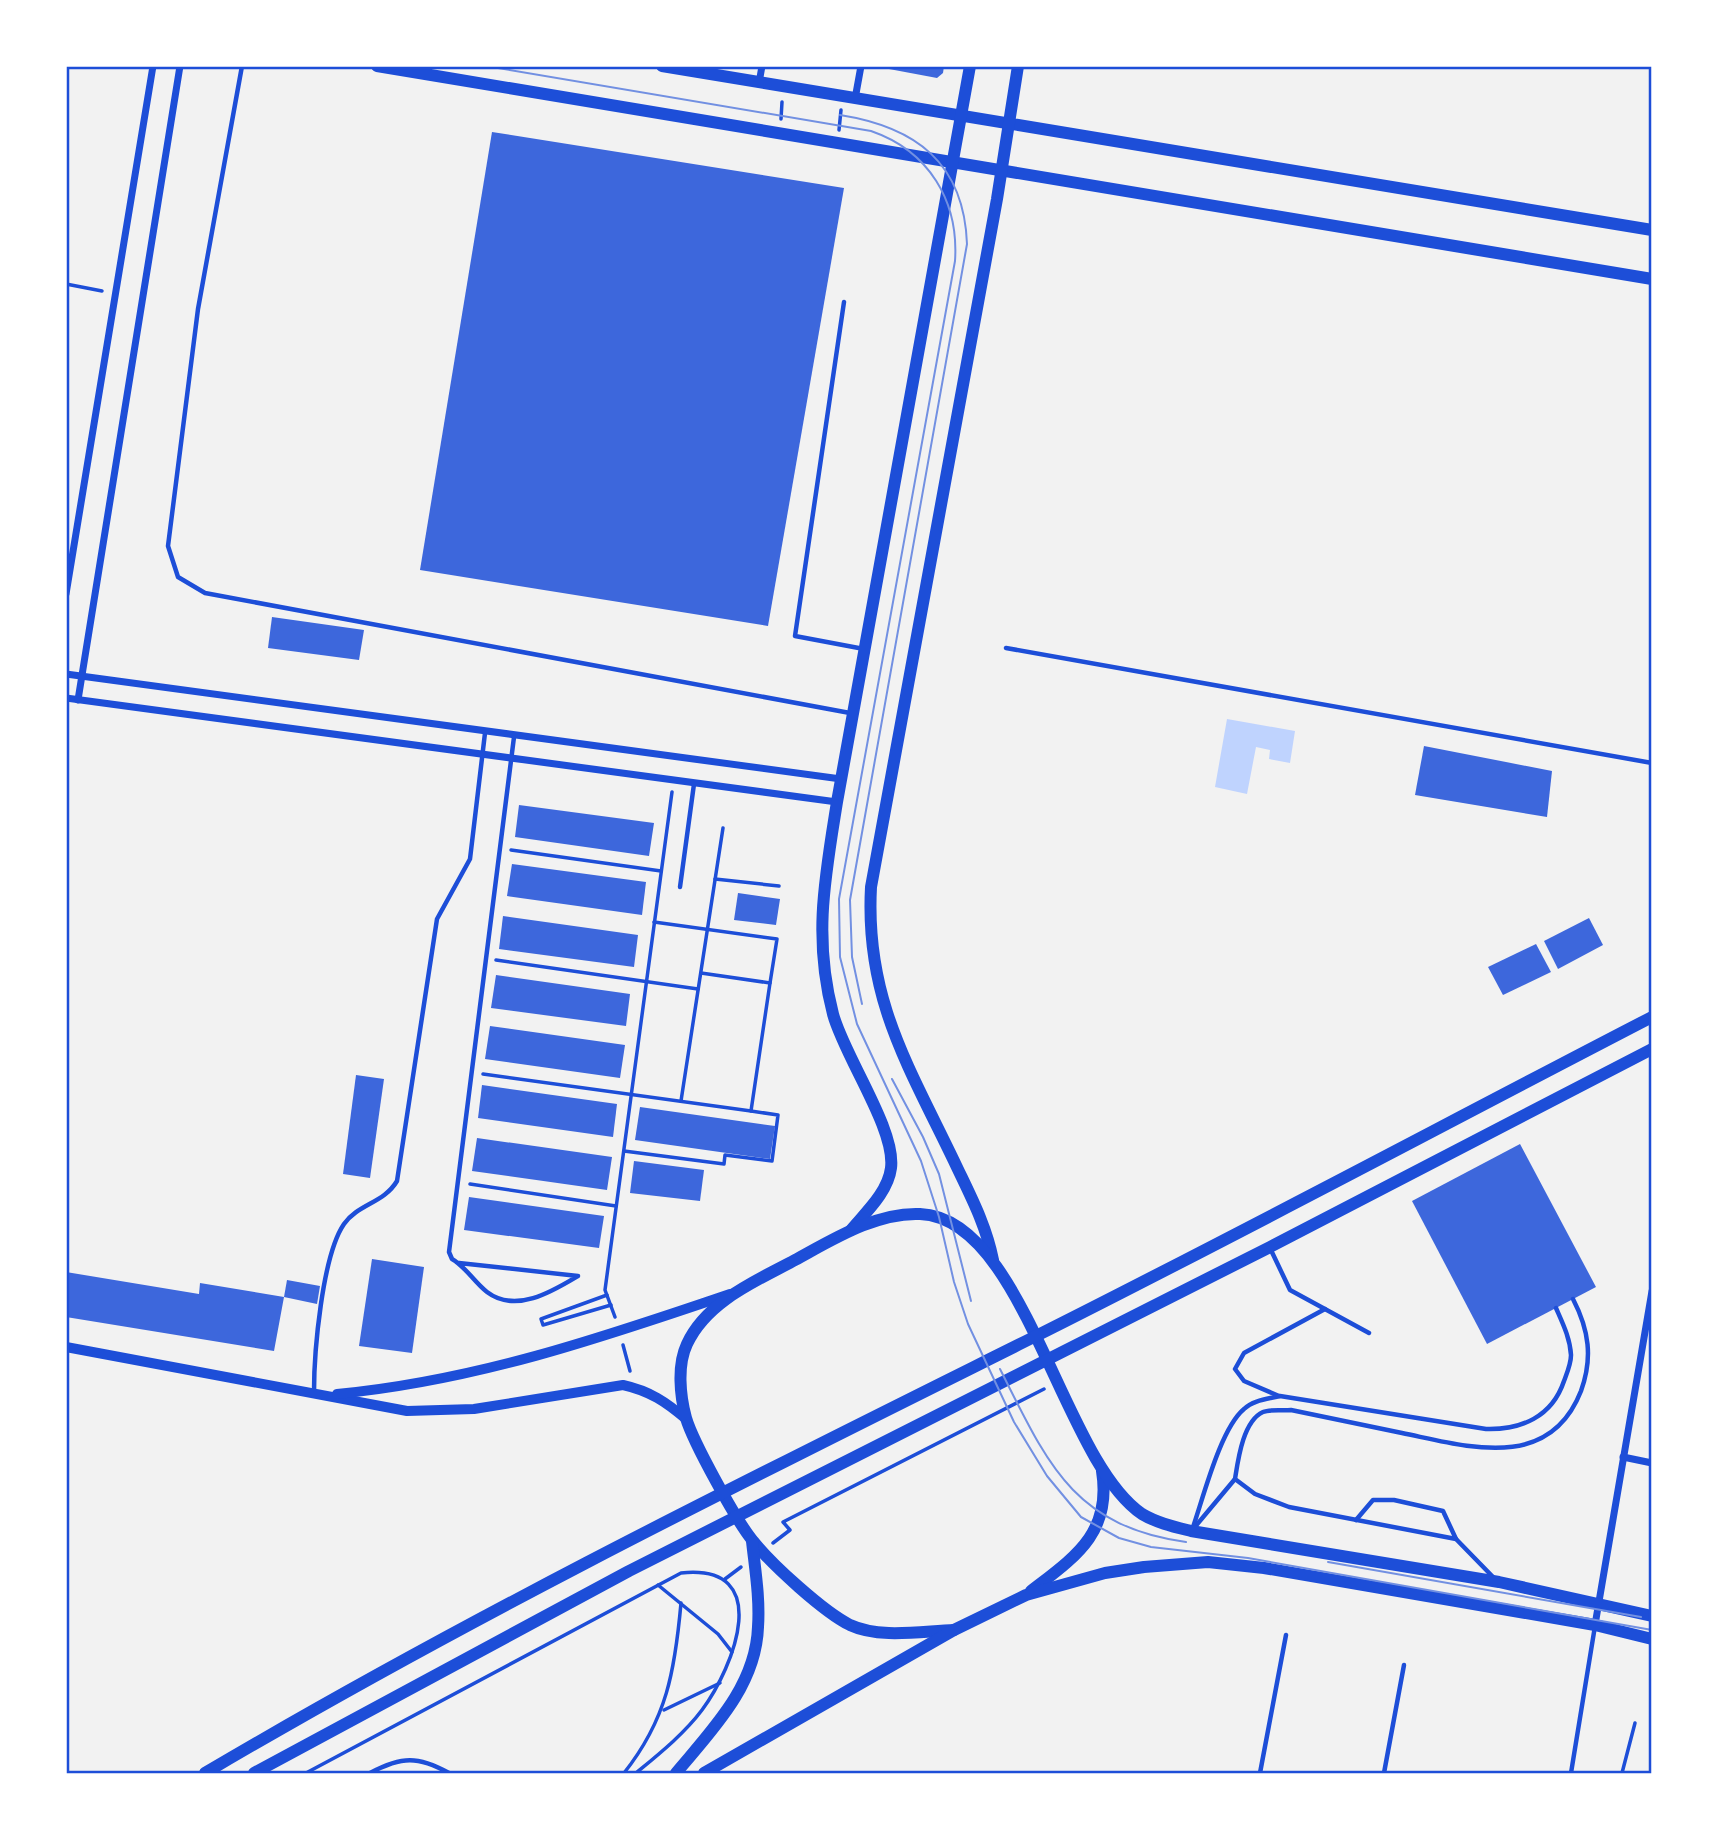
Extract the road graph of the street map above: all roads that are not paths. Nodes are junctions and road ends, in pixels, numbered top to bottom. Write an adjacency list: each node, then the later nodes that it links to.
1 (153, 66): 20 (street)
2 (180, 66): 24 (street)
3 (242, 66): 27 (lane)
4 (377, 66): 15 (main road)
5 (662, 66): 10 (main road)
6 (762, 66): 11 (street)
7 (861, 66): 12 (street)
8 (970, 66): 13 (main road)
9 (1018, 66): 14 (main road)
10 (676, 68): 11 (main road)
11 (759, 83): 12 (main road)
12 (849, 98): 13 (main road)
13 (960, 115): 14 (main road); 15 (main road)
14 (1009, 123): 16 (main road); 17 (main road)
15 (953, 164): 16 (main road); 22 (main road)
16 (1001, 171): 18 (main road); 42 (main road)
17 (1651, 230)
18 (1651, 279)
19 (844, 302): 22 (lane)
20 (66, 594)
21 (1006, 648): 32 (lane)
22 (865, 649): 27 (main road)
23 (66, 674): 24 (street)
24 (81, 677): 26 (street); 28 (street)
25 (66, 698): 26 (street)
26 (78, 700): 30 (street)
27 (854, 714): 33 (main road)
28 (485, 733): 29 (street); 30 (lane)
29 (514, 737): 31 (lane); 33 (street)
30 (482, 756): 31 (street); 53 (lane)
31 (511, 760): 34 (street); 41 (lane)
32 (1651, 762)
33 (841, 779): 35 (main road)
34 (694, 784): 35 (street); 36 (lane)
35 (837, 802): 39 (main road)
36 (680, 887)
37 (1651, 1017): 50 (main road)
38 (1651, 1049): 40 (main road)
39 (851, 1230): 42 (main road); 44 (main road)
40 (1270, 1247): 47 (lane); 52 (main road)
41 (459, 1263): 41 (lane)
42 (994, 1264): 50 (main road)
43 (1651, 1291): 48 (street)
44 (734, 1293): 54 (street); 56 (main road)
45 (1573, 1299): 60 (lane)
46 (1556, 1308): 55 (lane)
47 (1325, 1309): 49 (lane); 55 (lane)
48 (1650, 1311): 57 (street)
49 (1369, 1333)
50 (1036, 1336): 52 (main road); 61 (main road)
51 (66, 1347): 53 (street)
52 (1048, 1360): 59 (main road); 62 (main road)
53 (314, 1392): 54 (street)
54 (327, 1395): 56 (street)
55 (1280, 1396): 64 (lane)
56 (686, 1419): 61 (main road)
57 (1623, 1457): 58 (street); 69 (street)
58 (1651, 1463)
59 (1101, 1467): 64 (main road); 68 (main road)
60 (1235, 1479): 63 (lane); 64 (lane)
61 (723, 1492): 62 (main road); 76 (main road)
62 (739, 1517): 66 (main road); 77 (main road)
63 (1356, 1520): 65 (lane); 65 (lane)
64 (1191, 1531): 67 (main road)
65 (1456, 1539): 67 (lane)
66 (758, 1554): 72 (main road); 80 (main road)
67 (1499, 1582): 69 (main road)
68 (1026, 1595): 71 (main road); 72 (main road)
69 (1599, 1603): 70 (main road); 71 (street)
70 (1651, 1616)
71 (1595, 1625): 74 (main road); 84 (lane)
72 (954, 1630): 81 (main road)
73 (1286, 1635): 82 (lane)
74 (1651, 1639)
75 (1404, 1665): 83 (lane)
76 (205, 1773)
77 (254, 1773)
78 (370, 1773): 79 (lane)
79 (449, 1773)
80 (677, 1773)
81 (704, 1773)
82 (1260, 1773)
83 (1384, 1773)
84 (1571, 1773)

